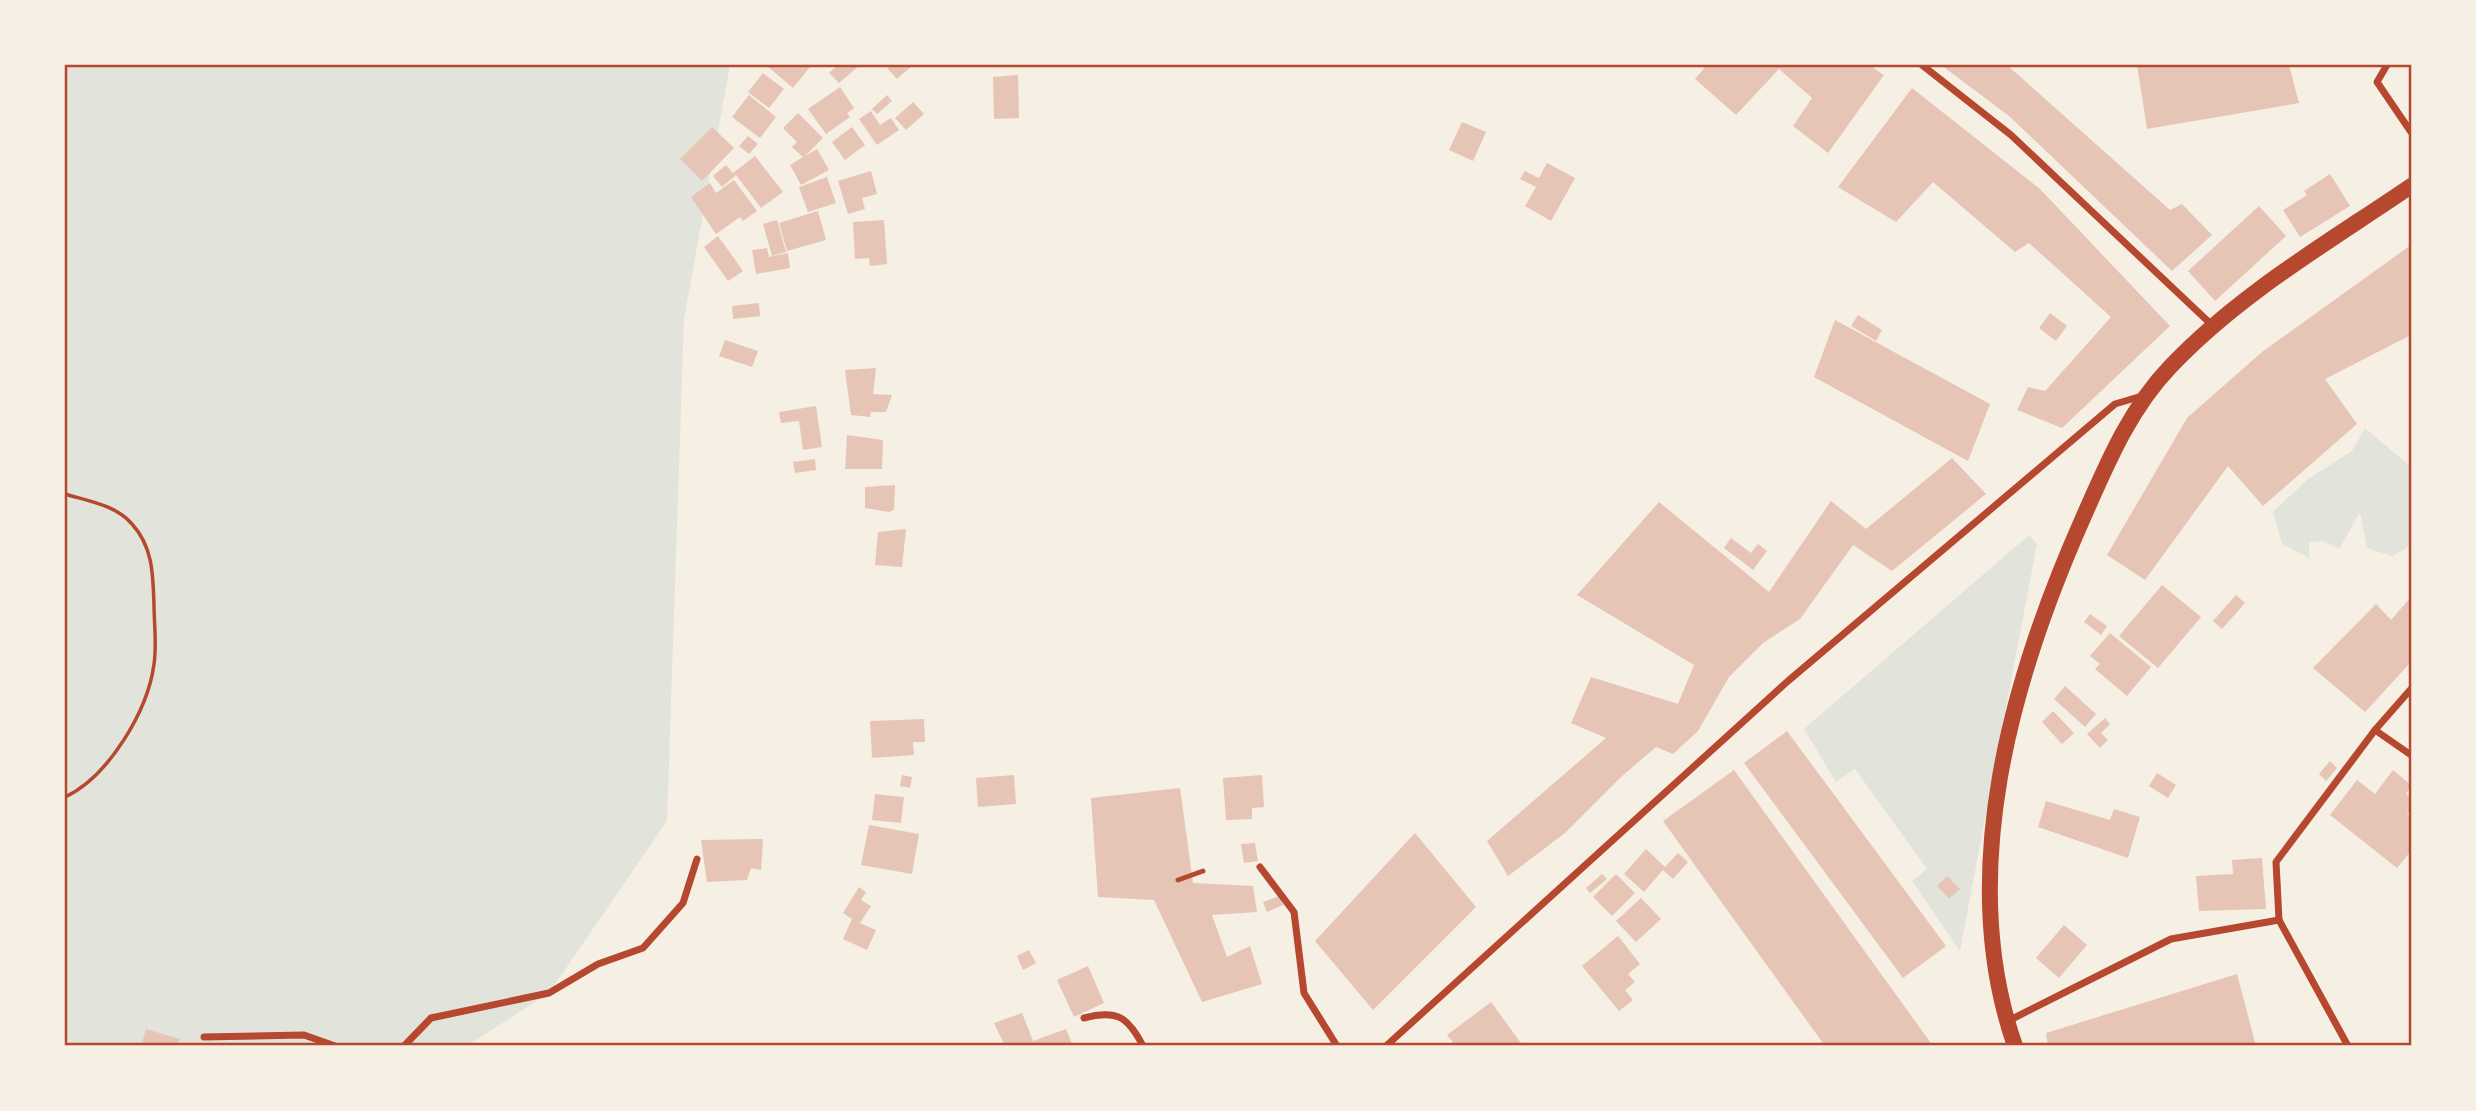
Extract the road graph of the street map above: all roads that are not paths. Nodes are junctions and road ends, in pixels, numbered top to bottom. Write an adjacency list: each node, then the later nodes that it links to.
1 (1922, 65): 5 (street)
2 (2387, 65): 3 (street)
3 (2411, 132)
4 (2411, 186): 5 (main road)
5 (2214, 327): 6 (main road)
6 (2149, 393): 16 (main road); 22 (street)
7 (2411, 689): 8 (street)
8 (2375, 730): 9 (street); 14 (street)
9 (2411, 755)
10 (697, 859): 19 (street)
11 (1261, 867): 21 (street)
12 (1203, 871): 13 (lane)
13 (1178, 880)
14 (2279, 920): 16 (street); 24 (street)
15 (1084, 1018): 20 (street)
16 (2008, 1021): 23 (main road)
17 (204, 1037): 18 (street)
18 (335, 1046)
19 (404, 1046)
20 (1143, 1046)
21 (1337, 1046)
22 (1386, 1046)
23 (2015, 1046)
24 (2348, 1046)

